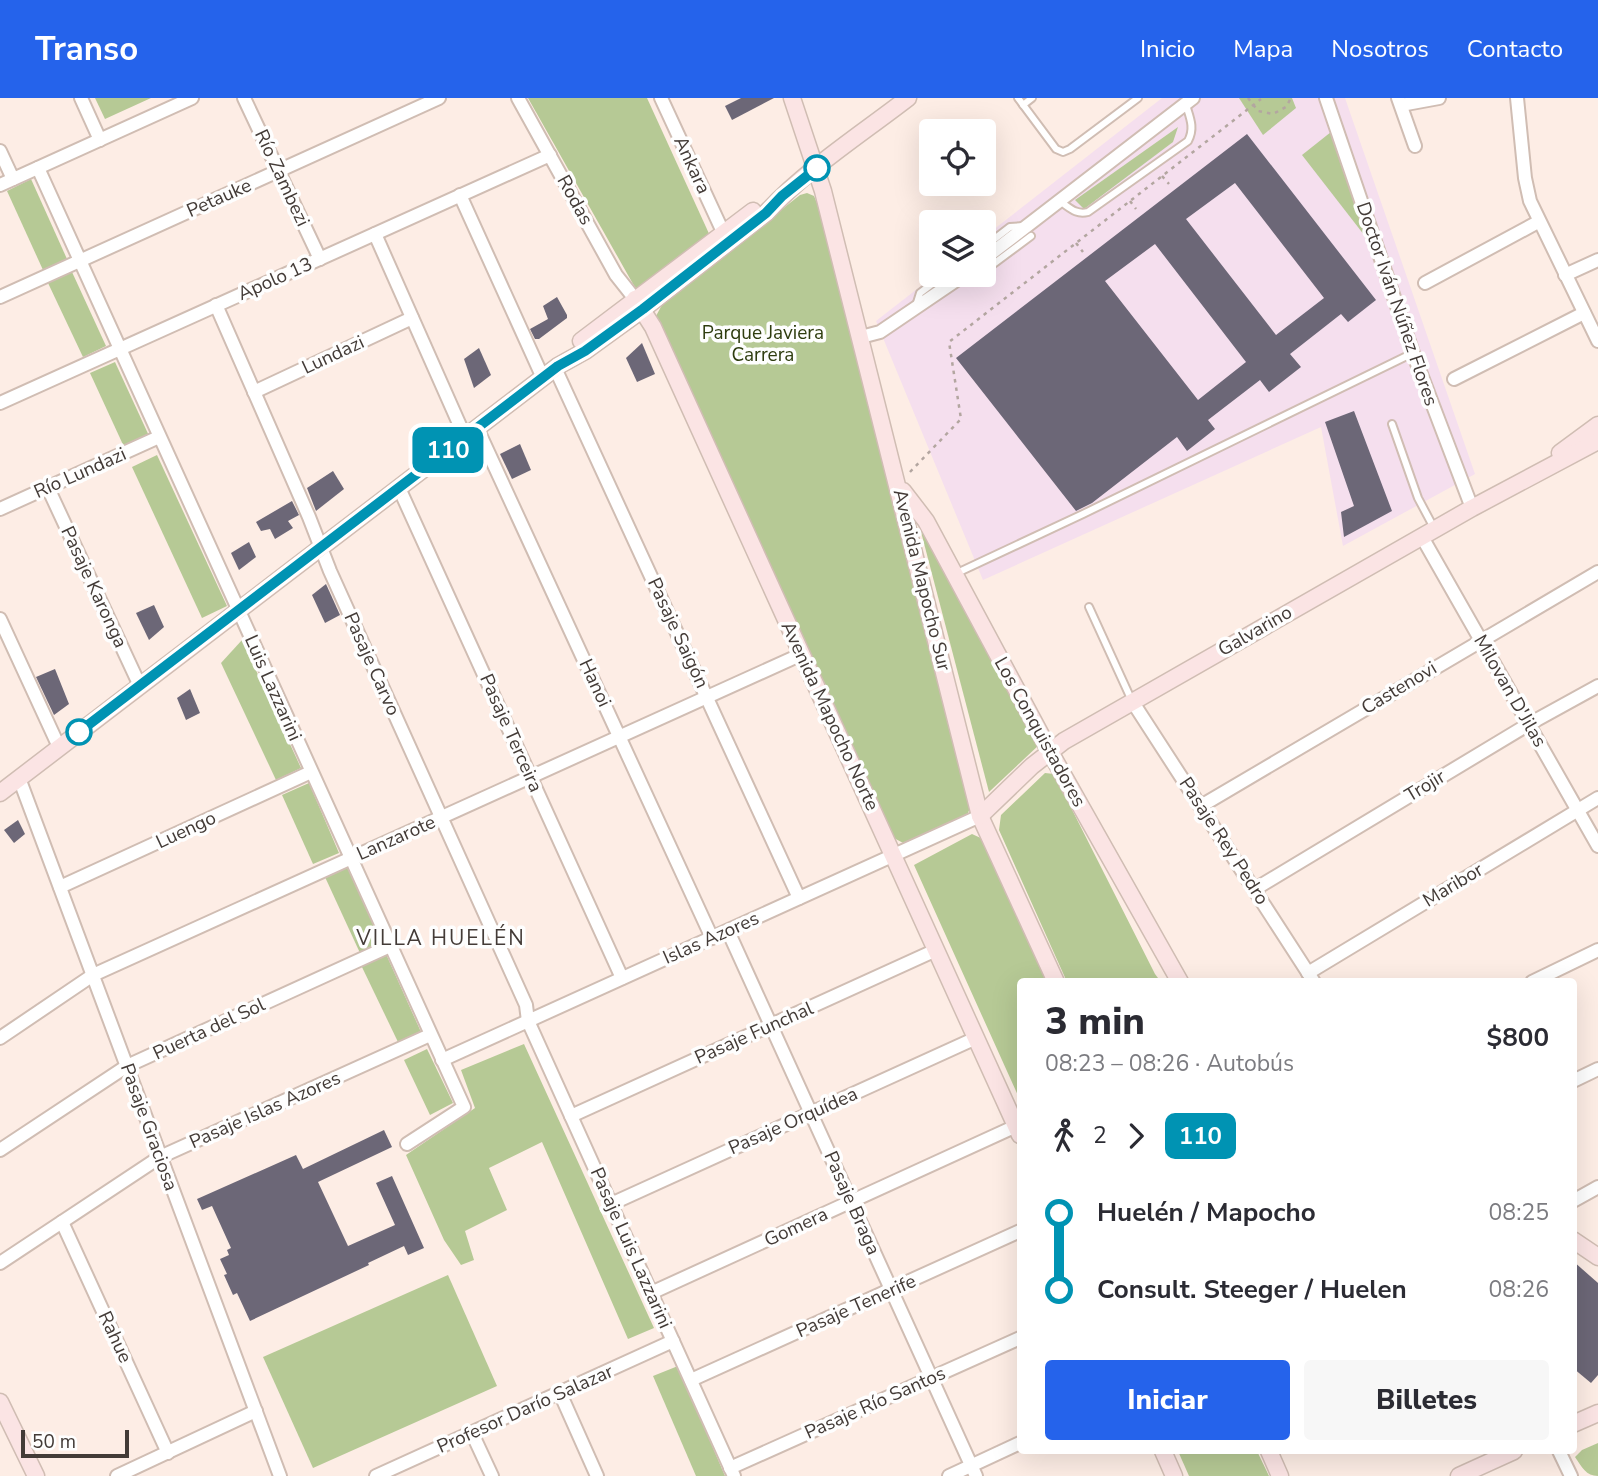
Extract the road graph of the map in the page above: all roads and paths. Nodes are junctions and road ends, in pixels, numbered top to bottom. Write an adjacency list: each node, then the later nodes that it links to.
1 (81, 98): 22 (street)
2 (192, 98): 22 (street)
3 (244, 98): 28 (street, Río Zambezi)
4 (439, 98): 28 (street, Petauke)
5 (518, 98): 25 (street, Rodas)
6 (661, 98): 40 (street, Ankara)
7 (792, 98): 27 (main road, Avenida Mapocho Sur)
8 (908, 98): 27 (main road)
9 (1018, 98): 20 (lane)
10 (1032, 98): 20 (lane)
11 (1138, 98): 20 (lane)
12 (1248, 98): 21 (path)
13 (1291, 98): 21 (path)
14 (1326, 98): 62 (street, Doctor Iván Núñez Flores)
15 (1439, 98): 19 (street)
16 (1517, 98): 38 (street)
17 (1261, 99): 21 (path)
18 (1189, 101): 35 (street); 35 (lane)
19 (1399, 102): 23 (street)
20 (1023, 105)
21 (1252, 106): 29 (path)
22 (100, 140): 26 (street)
23 (1415, 146)
24 (0, 151): 30 (street)
25 (550, 155): 33 (street, Apolo 13); 54 (street, Rodas)
26 (38, 168): 30 (street); 48 (street, Luis Lazzarini)
27 (817, 168): 34 (main road); 59 (main road, Avenida Mapocho Sur)
28 (278, 171): 46 (street, Río Zambezi); 48 (street, Petauke)
29 (1162, 176): 31 (path); 36 (path)
30 (13, 179): 32 (street)
31 (1169, 184)
32 (0, 185)
33 (460, 195): 41 (street, Apolo 13); 63 (street, Pasaje Saigón)
34 (782, 196): 40 (main road); 54 (main road)
35 (1059, 200): 39 (street)
36 (1130, 201): 37 (path); 43 (path)
37 (1136, 209)
38 (1538, 222): 49 (street); 50 (street)
39 (1029, 231): 42 (lane); 45 (street)
40 (723, 232): 54 (main road)
41 (375, 234): 46 (street, Apolo 13); 58 (street, Hanoi)
42 (996, 238)
43 (1076, 243): 44 (path); 73 (path)
44 (1083, 252)
45 (996, 258)
46 (320, 259): 55 (street, Apolo 13)
47 (1598, 260): 49 (street)
48 (80, 261): 53 (street, Petauke); 61 (street, Luis Lazzarini)
49 (1564, 275): 57 (street)
50 (1425, 283)
51 (928, 287): 56 (lane)
52 (947, 287): 56 (street)
53 (0, 298)
54 (639, 304): 63 (main road); 86 (main road, Avenida Mapocho Norte)
55 (216, 305): 61 (street, Apolo 13); 65 (street, Pasaje Carvo)
56 (915, 310): 59 (street)
57 (1584, 313): 60 (street); 64 (street)
58 (412, 318): 65 (street, Lundazi); 69 (street, Hanoi)
59 (861, 337): 73 (main road, Avenida Mapocho Sur)
60 (1598, 341)
61 (120, 349): 66 (street, Apolo 13); 70 (street, Luis Lazzarini)
62 (1413, 353): 76 (street, Doctor Iván Núñez Flores); 81 (lane)
63 (552, 371): 69 (main road); 89 (street, Pasaje Saigón)
64 (1454, 379)
65 (254, 392): 79 (street, Pasaje Carvo)
66 (0, 403)
67 (1392, 424): 78 (lane)
68 (1598, 425): 72 (main road, Galvarino)
69 (471, 432): 75 (main road); 92 (street, Hanoi)
70 (159, 437): 74 (street, Río Lundazi); 83 (street, Luis Lazzarini)
71 (1598, 441): 72 (main road, Galvarino)
72 (1546, 467): 76 (main road, Galvarino)
73 (898, 484): 81 (main road, Los Conquistadores); 102 (main road, Avenida Mapocho Sur)
74 (48, 488): 77 (street, Río Lundazi); 87 (street, Pasaje Karonga)
75 (399, 488): 79 (main road); 96 (street, Pasaje Terceira)
76 (1472, 508): 78 (main road, Galvarino)
77 (0, 509)
78 (1428, 533): 85 (street, Milovan D'Jilas); 90 (main road, Galvarino)
79 (321, 547): 83 (main road); 103 (street, Pasaje Carvo)
80 (1598, 572): 85 (street, Castenovi)
81 (955, 574): 94 (main road, Los Conquistadores)
82 (1089, 607): 90 (lane)
83 (238, 611): 87 (main road); 95 (street, Luis Lazzarini)
84 (0, 619): 93 (street)
85 (1480, 639): 91 (street, Milovan D'Jilas); 100 (street, Castenovi)
86 (802, 654): 89 (street, Lanzarote); 105 (main road, Avenida Mapocho Norte)
87 (140, 686): 93 (main road)
88 (1598, 686): 91 (street, Trojir)
89 (707, 697): 92 (street, Lanzarote); 109 (street, Pasaje Saigón)
90 (1132, 701): 94 (main road, Galvarino); 100 (street, Pasaje Rey Pedro)
91 (1528, 724): 101 (street, Milovan D'Jilas); 108 (street, Trojir)
92 (620, 737): 96 (street, Lanzarote); 111 (street, Hanoi)
93 (59, 747): 97 (main road)
94 (1049, 750): 102 (main road, Galvarino); 119 (main road, Los Conquistadores)
95 (311, 772): 106 (street, Luis Lazzarini); 107 (street, Luengo)
96 (531, 777): 103 (street, Lanzarote); 117 (street, Pasaje Terceira)
97 (19, 778): 98 (main road); 107 (street, Pasaje Graciosa)
98 (0, 793)
99 (1598, 798): 101 (street, Maribor)
100 (1201, 806): 108 (street, Pasaje Rey Pedro)
101 (1577, 810): 104 (street, Milovan D'Jilas); 116 (street, Maribor)
102 (980, 816): 105 (street, Islas Azores); 118 (main road, Avenida Mapocho Sur)
103 (442, 817): 106 (street, Lanzarote); 121 (street, Pasaje Carvo)
104 (1598, 846)
105 (894, 856): 109 (street, Islas Azores); 113 (main road, Avenida Mapocho Norte)
106 (350, 858): 112 (street, Luis Lazzarini); 115 (street, Lanzarote)
107 (60, 887): 115 (street, Pasaje Graciosa)
108 (1255, 889): 116 (street, Pasaje Rey Pedro)
109 (799, 898): 110 (street, Islas Azores)
110 (728, 930): 111 (street, Islas Azores); 122 (street, Pasaje Braga)
111 (712, 938): 117 (street, Islas Azores)
112 (390, 946): 123 (street, Luis Lazzarini); 127 (street, Puerta del Sol)
113 (936, 950): 122 (street, Pasaje Funchal); 125 (main road, Avenida Mapocho Norte)
114 (1598, 950): 120 (street)
115 (93, 975): 124 (street, Lanzarote); 127 (street, Pasaje Graciosa)
116 (1311, 977)
117 (622, 978): 121 (street, Islas Azores)
118 (1054, 978)
119 (1178, 978)
120 (1540, 978)
121 (528, 1021): 126 (street, Islas Azores); 131 (street, Pasaje Luis Lazzarini)
122 (771, 1025): 130 (street, Pasaje Braga); 131 (street, Pasaje Funchal)
123 (430, 1035): 126 (street, Luis Lazzarini); 136 (street, Pasaje Islas Azores)
124 (0, 1038)
125 (976, 1038): 130 (street, Pasaje Orquídea); 132 (main road, Avenida Mapocho Norte)
126 (442, 1060): 134 (street, Luis Lazzarini)
127 (127, 1066): 135 (street, Puerta del Sol); 136 (street, Pasaje Graciosa)
128 (1598, 1069): 129 (street)
129 (1577, 1079)
130 (811, 1113): 139 (street, Pasaje Braga); 140 (street, Pasaje Orquídea)
131 (571, 1116): 140 (street, Pasaje Luis Lazzarini)
132 (1017, 1129)
133 (1017, 1131): 139 (street, Gomera)
134 (407, 1144)
135 (0, 1150)
136 (160, 1157): 141 (street, Pasaje Islas Azores); 154 (street, Pasaje Graciosa)
137 (1598, 1187): 138 (street)
138 (1577, 1199)
139 (851, 1202): 146 (street, Pasaje Braga); 147 (street, Gomera)
140 (611, 1204): 147 (street, Pasaje Luis Lazzarini)
141 (62, 1222): 145 (street, Pasaje Islas Azores); 159 (street, Rahue)
142 (1017, 1232): 146 (street, Pasaje Tenerife)
143 (1577, 1243): 144 (main road)
144 (1598, 1257)
145 (0, 1263)
146 (891, 1290): 150 (street, Pasaje Braga); 151 (street, Pasaje Tenerife)
147 (652, 1293): 149 (street, Pasaje Luis Lazzarini)
148 (1017, 1339): 150 (street, Pasaje Río Santos)
149 (673, 1341): 151 (street, Pasaje Luis Lazzarini); 152 (street, Profesor Darío Salazar)
150 (931, 1378): 164 (street, Pasaje Braga); 165 (street, Pasaje Río Santos)
151 (691, 1380): 165 (street, Pasaje Luis Lazzarini)
152 (560, 1393): 157 (street, Profesor Darío Salazar); 171 (street)
153 (1, 1405): 167 (main road)
154 (256, 1411): 159 (street); 169 (street, Pasaje Graciosa)
155 (1598, 1413): 156 (main road)
156 (1577, 1422)
157 (472, 1433): 166 (street, Profesor Darío Salazar); 170 (street)
158 (1017, 1445): 164 (street)
159 (168, 1452): 168 (street)
160 (1164, 1454): 173 (main road)
161 (1270, 1454): 174 (main road)
162 (1507, 1454): 175 (main road)
163 (1560, 1454): 176 (street)
164 (973, 1471): 172 (street)
165 (732, 1472)
166 (382, 1475)
167 (36, 1476)
168 (117, 1476)
169 (280, 1476)
170 (492, 1476)
171 (597, 1476)
172 (948, 1476)
173 (1174, 1476)
174 (1280, 1476)
175 (1459, 1476)
176 (1571, 1476)

